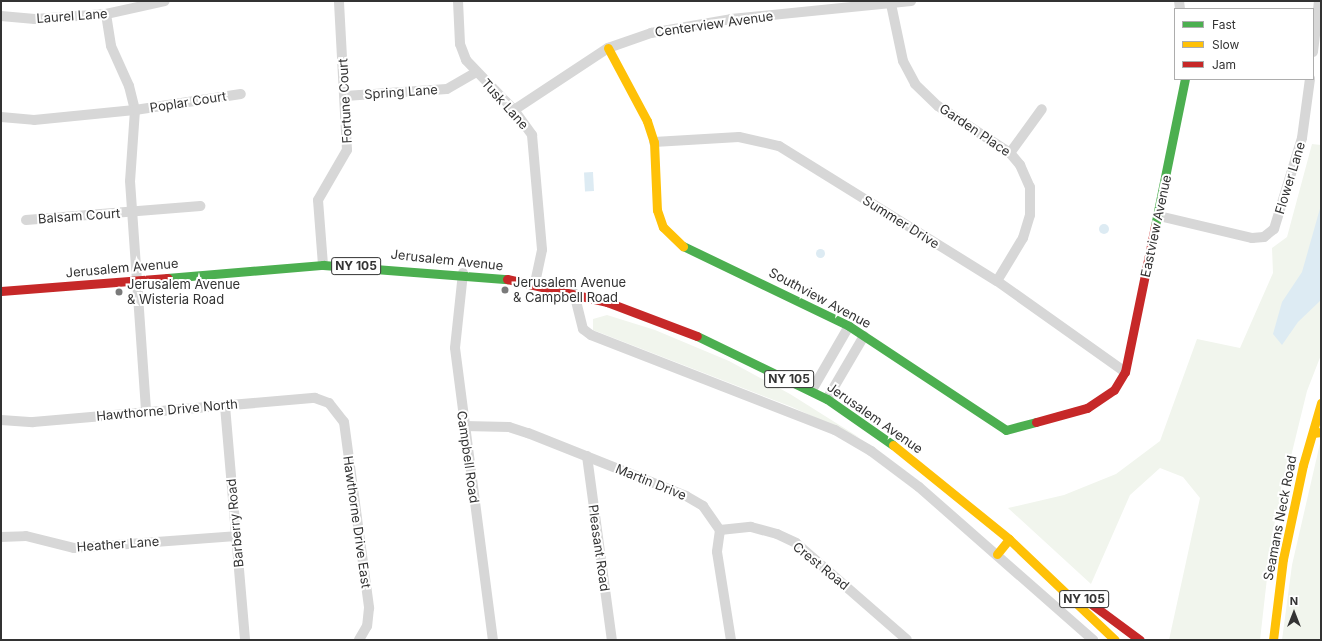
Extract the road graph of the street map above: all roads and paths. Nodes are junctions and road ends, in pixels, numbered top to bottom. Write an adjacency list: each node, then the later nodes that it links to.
1 (165, 1): 7 (street, Laurel Lane)
2 (339, 1): 15 (street, Fortune Court)
3 (458, 1): 11 (street, Tusk Lane)
4 (911, 1): 6 (street, Centerview Avenue)
5 (1319, 1): 9 (street)
6 (891, 4): 10 (street, Centerview Avenue); 21 (street, Garden Place)
7 (106, 14): 8 (street, Laurel Lane); 17 (street)
8 (1, 16)
9 (1318, 42)
10 (608, 48): 18 (street, Centerview Avenue); 20 (main road, Southview Avenue)
11 (476, 72): 15 (street, Spring Lane); 18 (street, Tusk Lane)
12 (1185, 80): 24 (main road, Eastview Avenue)
13 (1310, 80): 24 (street, Flower Lane)
14 (241, 94): 17 (street, Poplar Court)
15 (345, 96): 26 (street, Fortune Court)
16 (1042, 109): 21 (street)
17 (134, 110): 19 (street, Poplar Court); 23 (street)
18 (514, 110): 30 (street, Tusk Lane)
19 (1, 117)
20 (654, 142): 29 (street, Summer Drive); 33 (main road, Southview Avenue)
21 (1010, 152): 29 (street, Garden Place)
22 (200, 206): 23 (street, Balsam Court)
23 (132, 212): 25 (street, Balsam Court); 28 (street)
24 (1159, 216): 35 (main road, Eastview Avenue)
25 (26, 220)
26 (323, 265): 27 (main road, Jerusalem Avenue / NY 105); 28 (main road, Jerusalem Avenue / NY 105)
27 (463, 273): 30 (main road, Jerusalem Avenue / NY 105); 43 (street, Campbell Road)
28 (135, 279): 31 (main road, Jerusalem Avenue / NY 105); 41 (street)
29 (997, 281): 35 (street, Summer Drive)
30 (535, 283): 32 (main road, Jerusalem Avenue / NY 105)
31 (1, 291)
32 (574, 293): 36 (main road, Jerusalem Avenue / NY 105); 50 (street)
33 (849, 326): 34 (main road, Southview Avenue); 36 (street)
34 (864, 336): 35 (main road, Southview Avenue); 37 (street)
35 (1124, 372)
36 (812, 390): 37 (main road, Jerusalem Avenue / NY 105)
37 (827, 399): 49 (main road, Jerusalem Avenue / NY 105)
38 (1321, 403): 44 (main road, Seamans Neck Road)
39 (225, 406): 40 (street, Hawthorne Drive North); 41 (street, Hawthorne Drive North); 47 (street, Barberry Road)
40 (332, 406): 53 (street, Hawthorne Drive East)
41 (146, 412): 42 (street, Hawthorne Drive North)
42 (1, 420)
43 (464, 426): 45 (street, Martin Drive); 54 (street, Campbell Road)
44 (1317, 432): 61 (main road, Seamans Neck Road)
45 (587, 456): 46 (street, Martin Drive); 55 (street, Pleasant Road)
46 (720, 530): 56 (street); 57 (street, Crest Road)
47 (236, 536): 48 (street, Heather Lane); 52 (street, Barberry Road)
48 (1, 537)
49 (1009, 539): 50 (main road); 51 (main road, Jerusalem Avenue / NY 105)
50 (997, 554): 58 (street)
51 (1029, 557): 59 (main road, Jerusalem Avenue / NY 105); 60 (main road, Jerusalem Avenue / NY 105)
52 (245, 640)
53 (359, 640)
54 (493, 640)
55 (612, 640)
56 (731, 640)
57 (907, 640)
58 (1093, 640)
59 (1115, 640)
60 (1140, 640)
61 (1273, 640)

